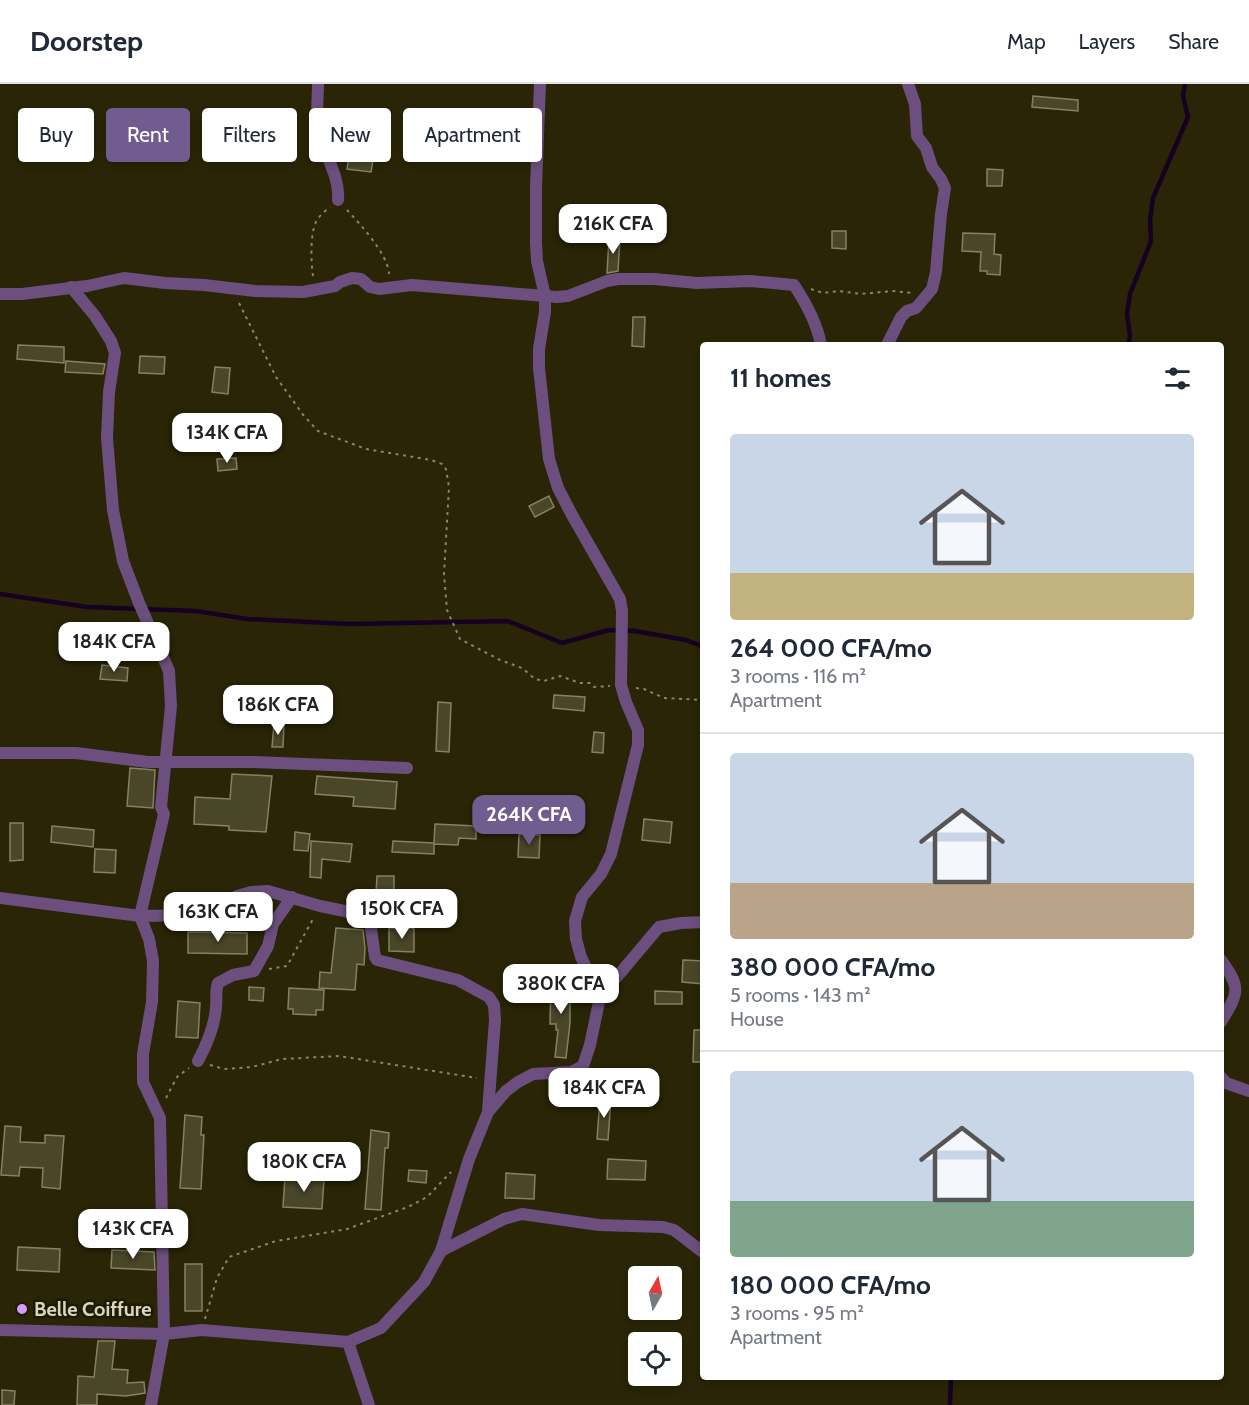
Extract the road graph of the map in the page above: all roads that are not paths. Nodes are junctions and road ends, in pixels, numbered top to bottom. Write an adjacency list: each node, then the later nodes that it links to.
1 (318, 84): 4 (street)
2 (540, 84): 7 (street)
3 (908, 84): 9 (street)
4 (338, 200)
5 (71, 287): 6 (street); 7 (street); 11 (street)
6 (0, 294)
7 (545, 296): 8 (street); 18 (street)
8 (820, 342)
9 (888, 342)
10 (0, 753): 11 (street)
11 (167, 762): 12 (street); 15 (street)
12 (407, 768)
13 (292, 897): 15 (street); 20 (street); 23 (street)
14 (0, 898): 15 (street)
15 (140, 916): 27 (street)
16 (700, 922): 18 (street)
17 (1224, 964): 19 (street)
18 (600, 997): 23 (street)
19 (1224, 1017)
20 (198, 1061)
21 (1224, 1081): 22 (street)
22 (1249, 1091)
23 (488, 1112): 25 (street)
24 (700, 1250): 25 (street)
25 (441, 1251): 28 (street)
26 (0, 1330): 27 (street)
27 (164, 1334): 28 (street); 29 (street)
28 (348, 1342): 30 (street)
29 (151, 1405)
30 (369, 1405)

